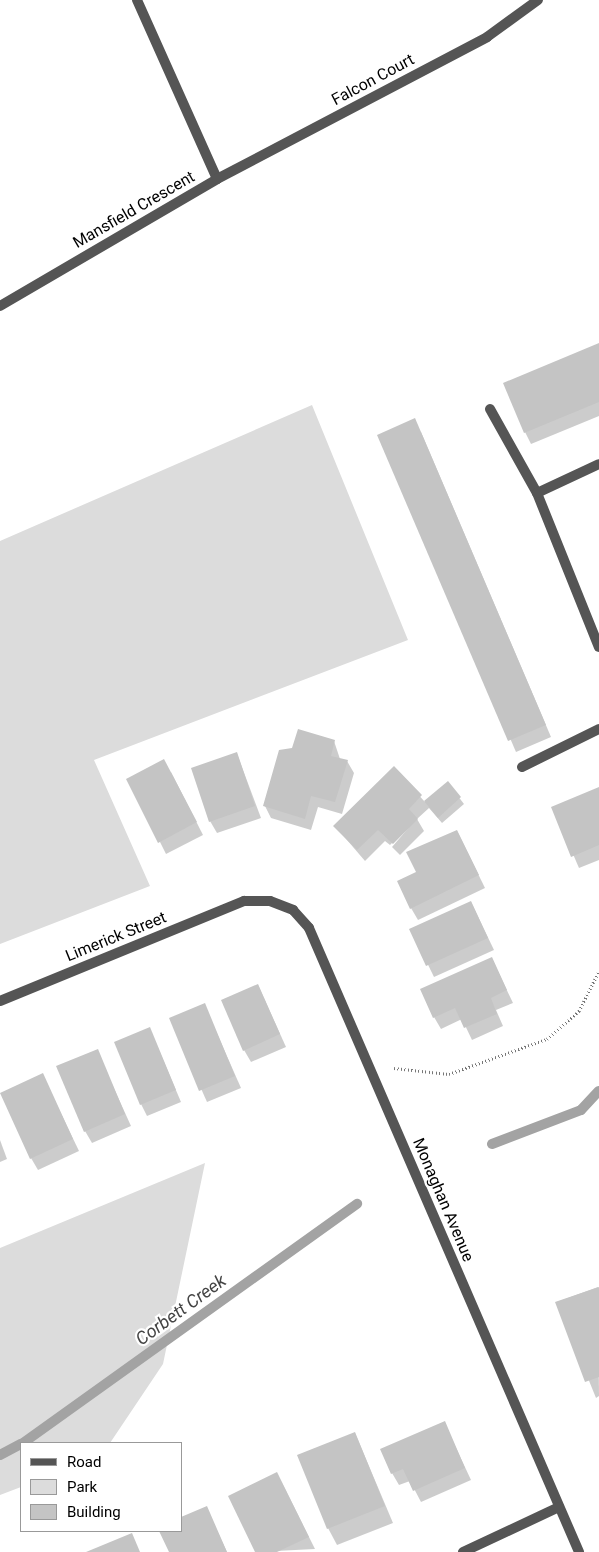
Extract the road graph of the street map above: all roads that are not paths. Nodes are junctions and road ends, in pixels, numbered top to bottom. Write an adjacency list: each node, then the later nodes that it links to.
1 (137, 0): 3 (street, Mansfield Crescent)
2 (538, 0): 3 (street, Falcon Court)
3 (218, 179): 4 (street, Mansfield Crescent)
4 (0, 306)
5 (490, 409): 7 (street)
6 (599, 464): 7 (street)
7 (537, 493): 8 (street)
8 (599, 647)
9 (599, 729): 10 (street)
10 (522, 767)
11 (244, 901): 12 (street, Limerick Street); 13 (street, Monaghan Avenue)
12 (0, 1001)
13 (559, 1507): 14 (street); 15 (street, Monaghan Avenue)
14 (463, 1552)
15 (578, 1552)

